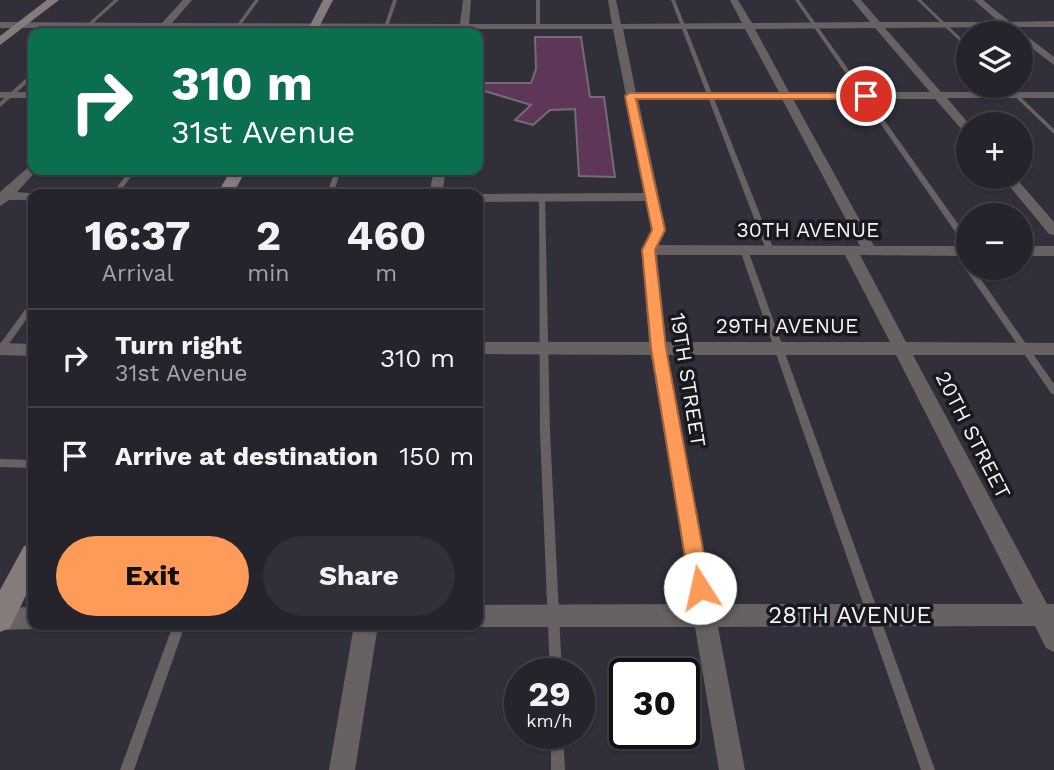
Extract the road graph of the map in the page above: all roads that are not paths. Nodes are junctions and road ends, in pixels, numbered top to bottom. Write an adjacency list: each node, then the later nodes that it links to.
1 (54, 0): 23 (main road)
2 (117, 0): 30 (lane)
3 (188, 0): 31 (street)
4 (257, 0): 32 (lane)
5 (328, 0): 33 (main road)
6 (395, 0): 34 (lane)
7 (467, 0): 35 (street)
8 (538, 0): 28 (lane)
9 (612, 0): 26 (street, 19TH STREET)
10 (673, 0): 27 (lane)
11 (734, 0): 24 (street)
12 (797, 0): 25 (lane)
13 (856, 0): 17 (street)
14 (919, 0): 18 (lane)
15 (978, 0): 16 (street)
16 (1004, 21)
17 (877, 24): 18 (street); 25 (street); 44 (street)
18 (944, 24): 19 (street); 37 (lane)
19 (956, 24)
20 (1033, 24): 21 (street)
21 (1054, 24)
22 (0, 25): 23 (street)
23 (22, 25): 29 (street); 38 (main road)
24 (749, 25): 25 (street); 27 (street); 51 (street)
25 (814, 25): 49 (lane)
26 (618, 26): 27 (street); 28 (street); 48 (street, 19TH STREET)
27 (684, 26): 50 (lane)
28 (538, 27): 36 (street)
29 (59, 28)
30 (86, 28)
31 (163, 28)
32 (237, 28)
33 (314, 28)
34 (386, 28)
35 (463, 28)
36 (483, 29)
37 (956, 36)
38 (0, 42)
39 (1033, 45): 40 (street)
40 (1054, 62)
41 (28, 79): 42 (lane)
42 (5, 95): 43 (street); 53 (lane)
43 (28, 95)
44 (938, 95): 45 (street); 49 (street); 54 (street)
45 (956, 95)
46 (1033, 95): 47 (street)
47 (1054, 95)
48 (630, 96): 50 (street); 59 (street, 19TH STREET)
49 (866, 96): 51 (street); 64 (lane)
50 (712, 97): 51 (street); 68 (lane)
51 (788, 97): 70 (street)
52 (1019, 98): 55 (lane)
53 (0, 105)
54 (956, 116)
55 (1054, 132)
56 (28, 172): 60 (street)
57 (1018, 189): 63 (street)
58 (28, 196): 60 (street)
59 (651, 197): 62 (street); 66 (street, 19TH STREET)
60 (2, 198)
61 (483, 198): 62 (street)
62 (542, 198): 78 (lane)
63 (1054, 231)
64 (956, 237)
65 (956, 249): 70 (street, 30TH AVENUE)
66 (649, 250): 67 (street, 30TH AVENUE); 76 (street, 19TH STREET)
67 (744, 250): 68 (street, 30TH AVENUE); 79 (lane)
68 (770, 250): 69 (street, 30TH AVENUE)
69 (850, 251): 70 (street, 30TH AVENUE); 83 (street, 20TH STREET)
70 (870, 251)
71 (1033, 251): 72 (street)
72 (1054, 251)
73 (977, 280): 80 (lane)
74 (28, 312): 82 (lane)
75 (483, 348): 78 (street, 29TH AVENUE)
76 (658, 348): 78 (street, 29TH AVENUE); 79 (street, 29TH AVENUE); 88 (street, 19TH STREET)
77 (28, 349): 82 (street)
78 (545, 349): 94 (lane)
79 (779, 349): 83 (street, 29TH AVENUE); 91 (lane)
80 (1026, 349): 81 (street, 29TH AVENUE); 83 (street, 29TH AVENUE); 84 (lane)
81 (1054, 349)
82 (0, 350)
83 (903, 350): 89 (street, 20TH STREET)
84 (1054, 391)
85 (0, 463): 86 (lane)
86 (28, 464)
87 (28, 565): 92 (main road)
88 (704, 615): 91 (street, 28TH AVENUE); 94 (street, 28TH AVENUE); 103 (street, 19TH STREET)
89 (1047, 615): 91 (street, 28TH AVENUE); 97 (street, 20TH STREET)
90 (483, 616): 94 (street, 28TH AVENUE)
91 (874, 616): 104 (lane)
92 (0, 618): 93 (street)
93 (28, 618)
94 (555, 618): 98 (lane)
95 (177, 630): 100 (lane)
96 (365, 630): 101 (street)
97 (1054, 640)
98 (556, 658)
99 (557, 749): 102 (lane)
100 (127, 770)
101 (342, 770)
102 (558, 770)
103 (732, 770)
104 (928, 770)

